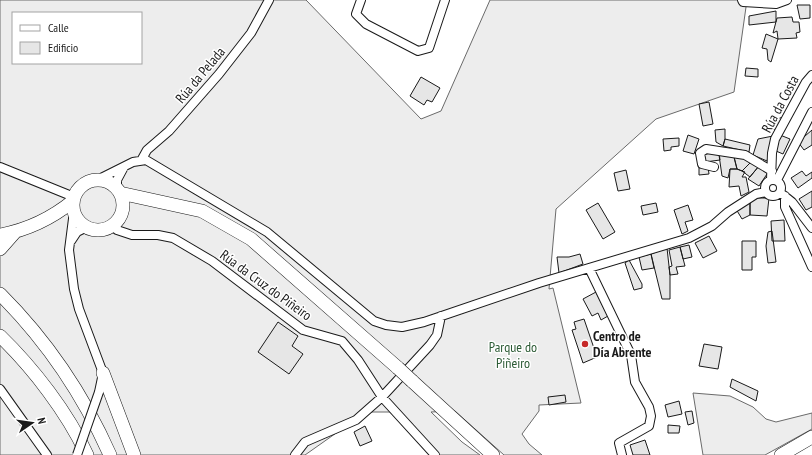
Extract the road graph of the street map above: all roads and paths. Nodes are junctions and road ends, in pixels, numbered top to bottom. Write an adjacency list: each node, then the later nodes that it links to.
1 (269, 0): 10 (street, Rúa da Pelada)
2 (361, 0): 3 (street)
3 (445, 0)
4 (742, 0): 5 (street)
5 (787, 0)
6 (812, 75): 14 (street, Rúa da Costa)
7 (812, 112): 9 (street)
8 (812, 126): 9 (street)
9 (803, 129): 16 (street)
10 (142, 159): 11 (street); 33 (street)
11 (125, 166): 15 (street); 17 (street)
12 (714, 167): 14 (street)
13 (0, 168): 21 (street)
14 (772, 171): 16 (street, Rúa da Costa)
15 (97, 180): 17 (main road); 21 (main road)
16 (774, 180): 18 (street); 19 (street)
17 (118, 191): 20 (main road); 22 (main road)
18 (766, 192): 19 (street); 31 (street)
19 (783, 194): 25 (street); 30 (street)
20 (169, 204): 22 (main road); 46 (main road, bridge)
21 (77, 213): 23 (main road); 23 (main road); 24 (main road); 28 (street); 28 (street)
22 (122, 213): 24 (main road)
23 (40, 222): 26 (main road)
24 (112, 226): 37 (street, Rúa da Cruz do Piñeiro)
25 (812, 228)
26 (15, 232): 27 (main road); 29 (main road)
27 (0, 235)
28 (70, 241): 35 (street)
29 (0, 249)
30 (812, 266)
31 (589, 268): 33 (street); 47 (street)
32 (0, 294): 42 (main road)
33 (441, 316): 37 (street)
34 (0, 336): 41 (main road)
35 (103, 373): 40 (street, bridge); 43 (main road)
36 (0, 389): 39 (street)
37 (382, 397): 44 (street); 45 (street, Rúa da Cruz do Piñeiro)
38 (812, 437): 48 (main road)
39 (46, 455)
40 (77, 455)
41 (87, 455)
42 (110, 455)
43 (134, 455)
44 (295, 455)
45 (436, 455)
46 (493, 455)
47 (622, 455)
48 (781, 455)

